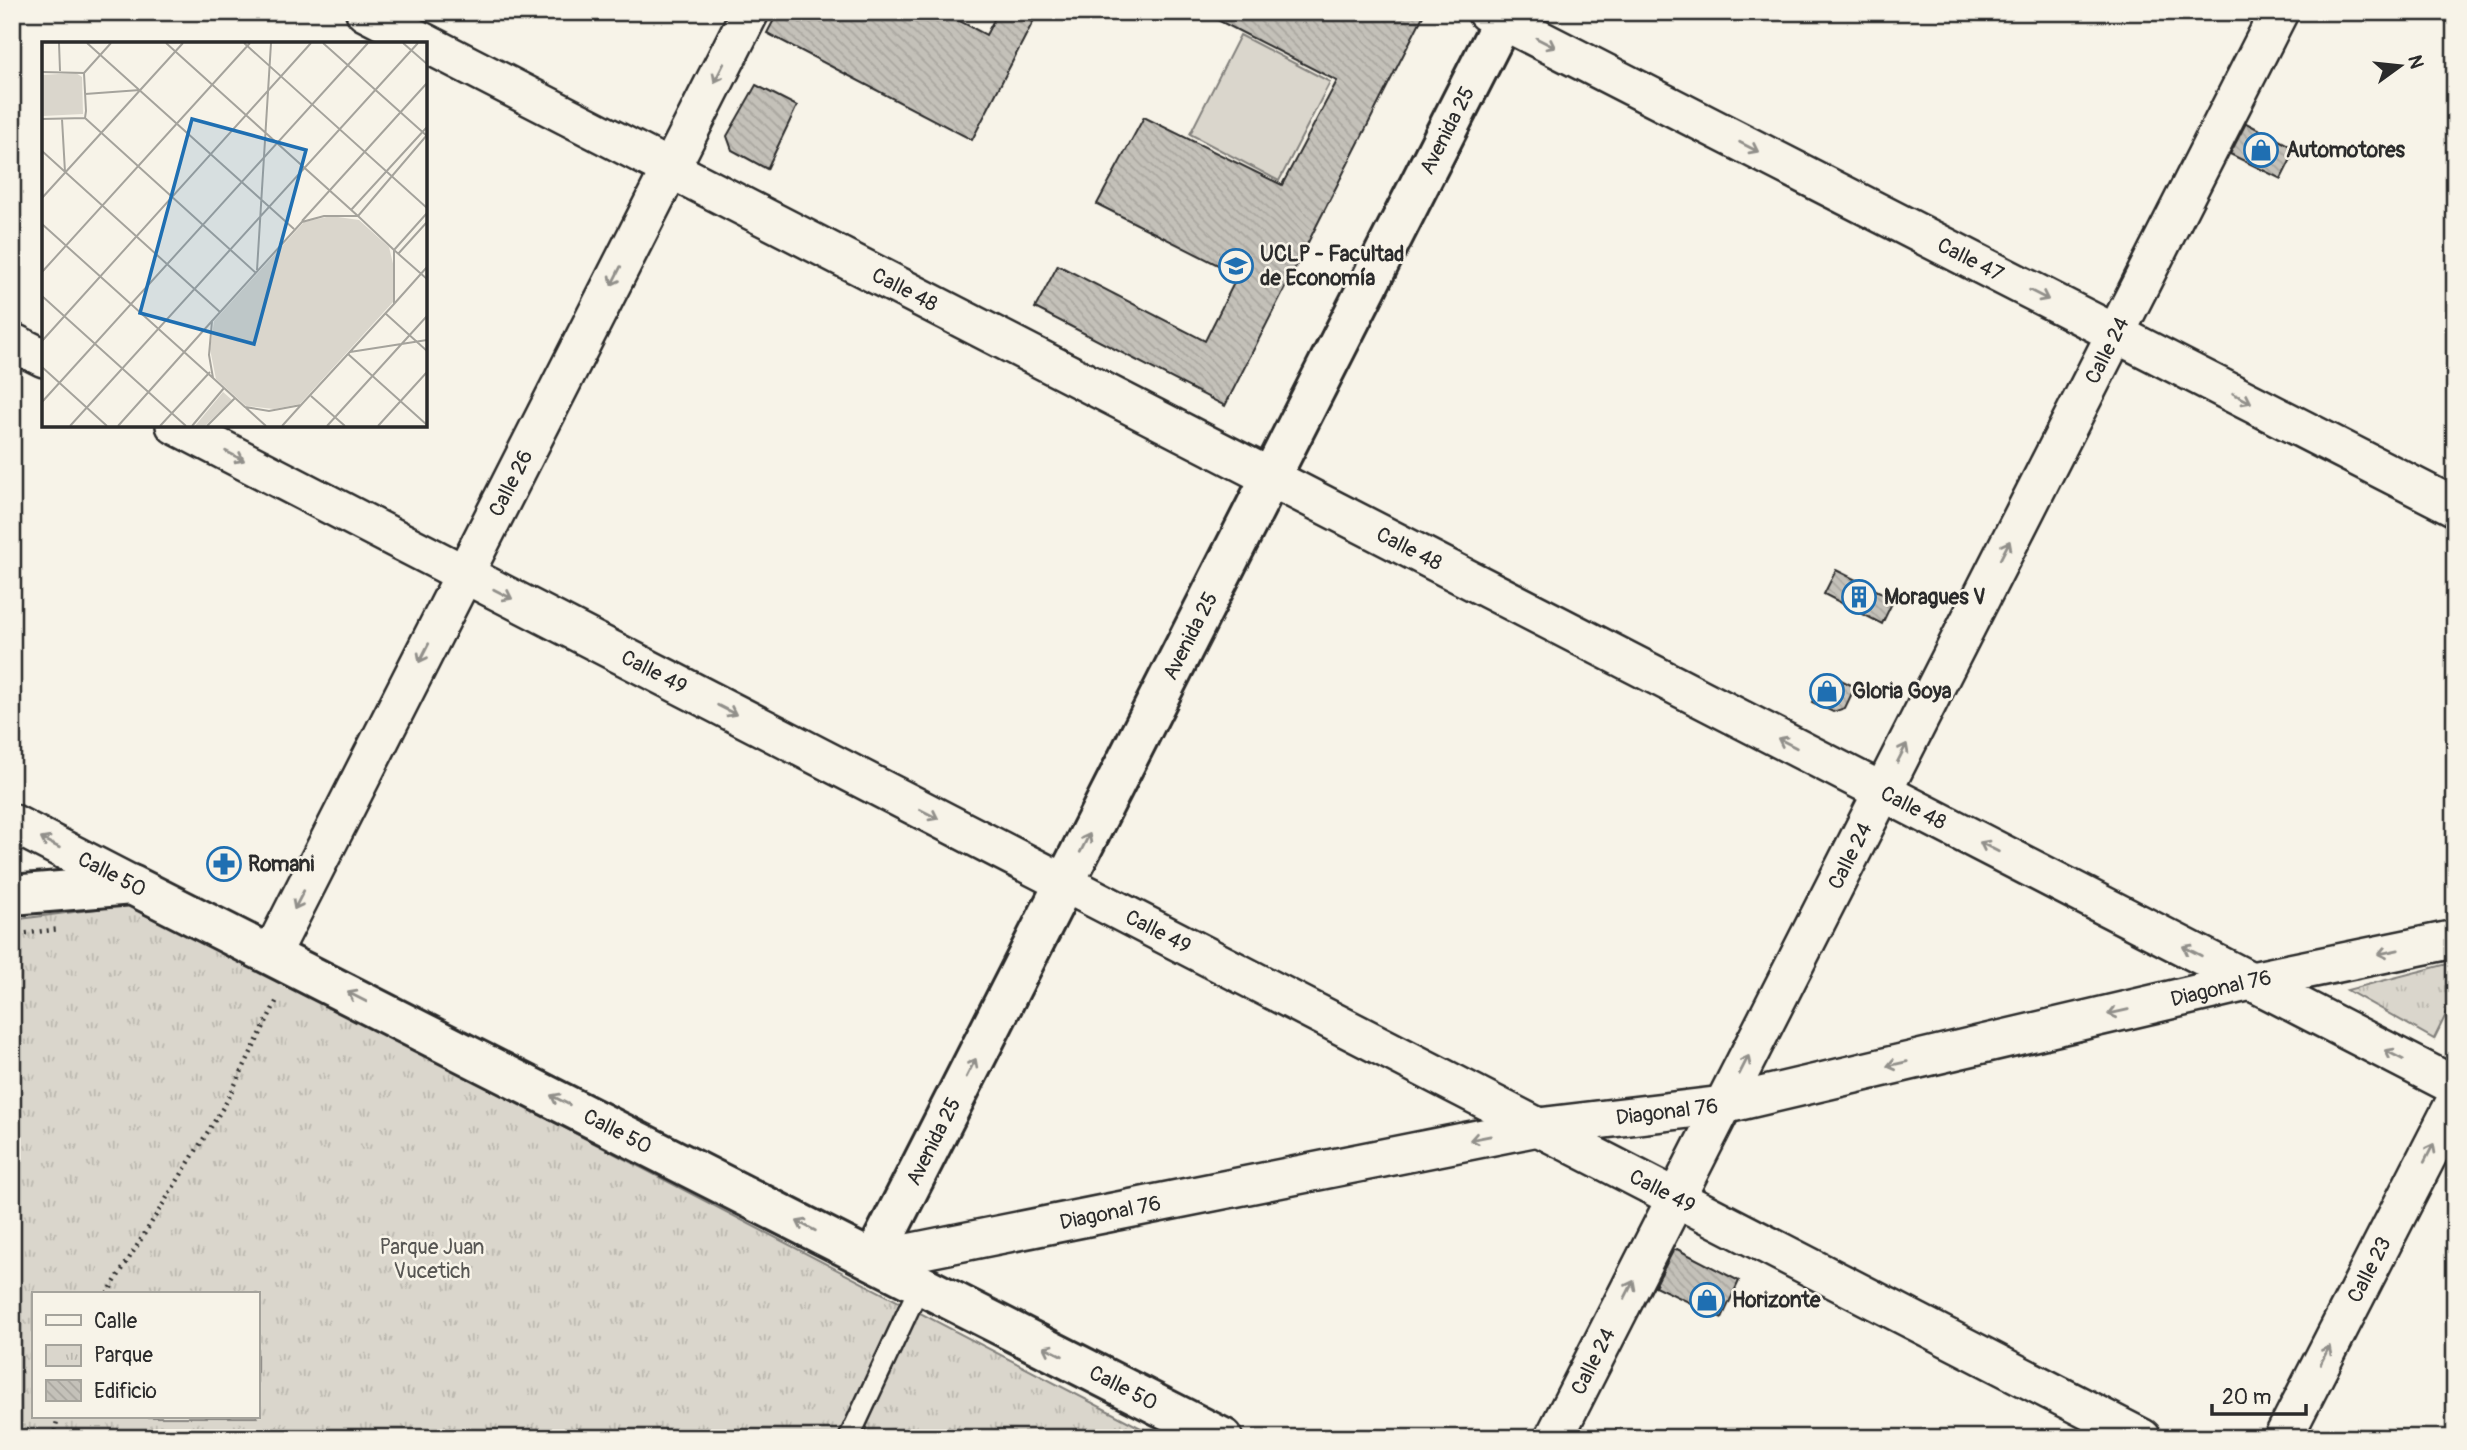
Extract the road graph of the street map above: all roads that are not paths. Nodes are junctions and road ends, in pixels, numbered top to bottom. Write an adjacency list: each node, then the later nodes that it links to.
1 (365, 12): 5 (street, Calle 48)
2 (750, 12): 7 (street, Calle 26, one-way to 7)
3 (2279, 12): 8 (street, Calle 24)
4 (1494, 14): 8 (street, Calle 47, one-way to 8); 12 (main road, Avenida 25)
5 (423, 42)
6 (427, 44): 7 (street, Calle 48)
7 (670, 169): 12 (street, Calle 48); 14 (street, Calle 26, one-way to 14)
8 (2115, 334): 13 (street, Calle 47, one-way to 13); 15 (street, Calle 24, one-way to 8)
9 (12, 342): 10 (street)
10 (42, 357)
11 (179, 427): 14 (street, Calle 49, one-way to 14)
12 (1260, 472): 15 (street, Calle 48, one-way to 12); 17 (main road, Avenida 25)
13 (2455, 507)
14 (464, 574): 17 (street, Calle 49, one-way to 17); 21 (street, Calle 26, one-way to 21)
15 (1882, 792): 22 (street, Calle 48, one-way to 15); 25 (street, Calle 24, one-way to 15)
16 (12, 823): 18 (street, Calle 50, one-way to 16)
17 (1052, 878): 26 (street, Calle 49); 29 (main road, Avenida 25)
18 (132, 885): 19 (main road); 21 (main road, Calle 50)
19 (12, 895)
20 (2455, 939): 22 (street, Diagonal 76, one-way to 22)
21 (282, 959): 29 (main road, Calle 50, one-way to 21)
22 (2250, 981): 23 (street, Calle 48, one-way to 22); 25 (street, Diagonal 76, one-way to 25)
23 (2455, 1086)
24 (2455, 1102): 35 (street, Calle 23, one-way to 24)
25 (1723, 1105): 26 (street, Diagonal 76); 27 (street, Calle 24)
26 (1538, 1127): 27 (street, Calle 49); 28 (street, Diagonal 76, one-way to 28)
27 (1676, 1198): 33 (street, Calle 24, one-way to 27); 34 (street, Calle 49)
28 (937, 1248): 29 (street, Diagonal 76); 30 (lane)
29 (862, 1254): 30 (main road, Calle 50)
30 (921, 1284): 31 (lane); 32 (main road, Calle 50, one-way to 30)
31 (849, 1438)
32 (1223, 1438)
33 (1554, 1438)
34 (2142, 1438)
35 (2283, 1438)

